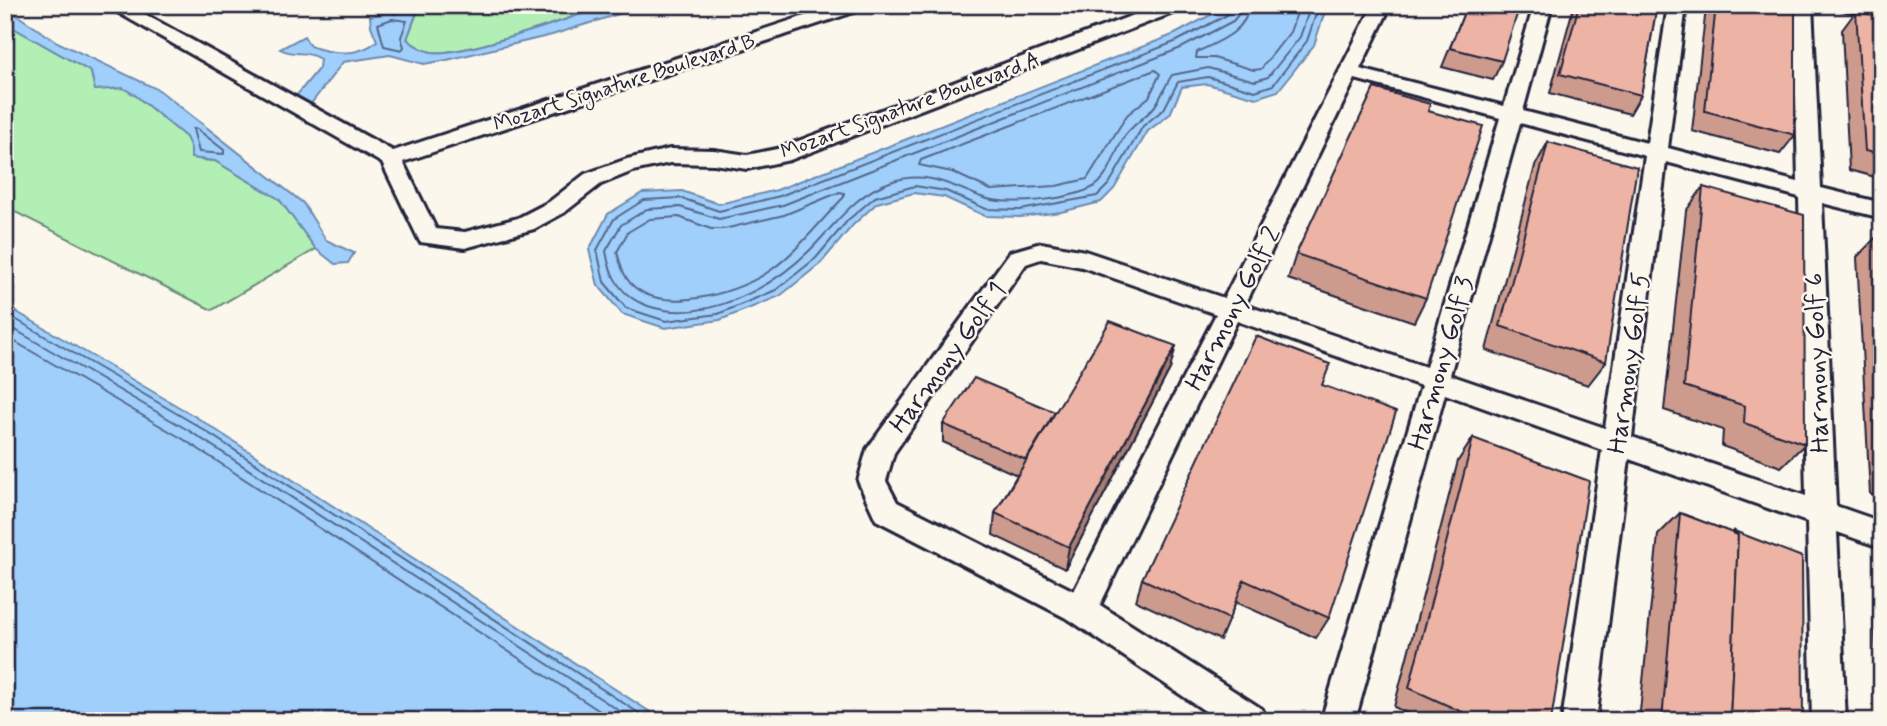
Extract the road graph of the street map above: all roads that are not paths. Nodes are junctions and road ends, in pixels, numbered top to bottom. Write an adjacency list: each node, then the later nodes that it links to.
1 (857, 5): 13 (street, Mozart Signature Boulevard B)
2 (1177, 5): 13 (street, Mozart Signature Boulevard A)
3 (1382, 5): 10 (street, Harmony Golf 2)
4 (1543, 5): 11 (street, Harmony Golf 3)
5 (1677, 5): 12 (street, Harmony Golf 5)
6 (1803, 5): 14 (street, Harmony Golf 6)
7 (1848, 5): 9 (street)
8 (117, 6): 13 (street)
9 (1882, 13)
10 (1350, 72): 11 (street); 16 (street, Harmony Golf 2)
11 (1512, 114): 12 (street); 17 (street, Harmony Golf 3)
12 (1657, 152): 14 (street); 18 (street, Harmony Golf 5)
13 (391, 159)
14 (1810, 192): 15 (street); 20 (street, Harmony Golf 6)
15 (1882, 211)
16 (1230, 310): 17 (street); 19 (street, Harmony Golf 1); 22 (street, Harmony Golf 2)
17 (1435, 381): 18 (street); 24 (street, Harmony Golf 3)
18 (1617, 444): 20 (street); 25 (street, Harmony Golf 5)
19 (872, 481): 22 (street)
20 (1822, 515): 21 (street); 26 (street, Harmony Golf 6)
21 (1882, 536)
22 (1081, 610): 23 (street)
23 (1250, 721)
24 (1338, 721)
25 (1579, 721)
26 (1829, 721)

